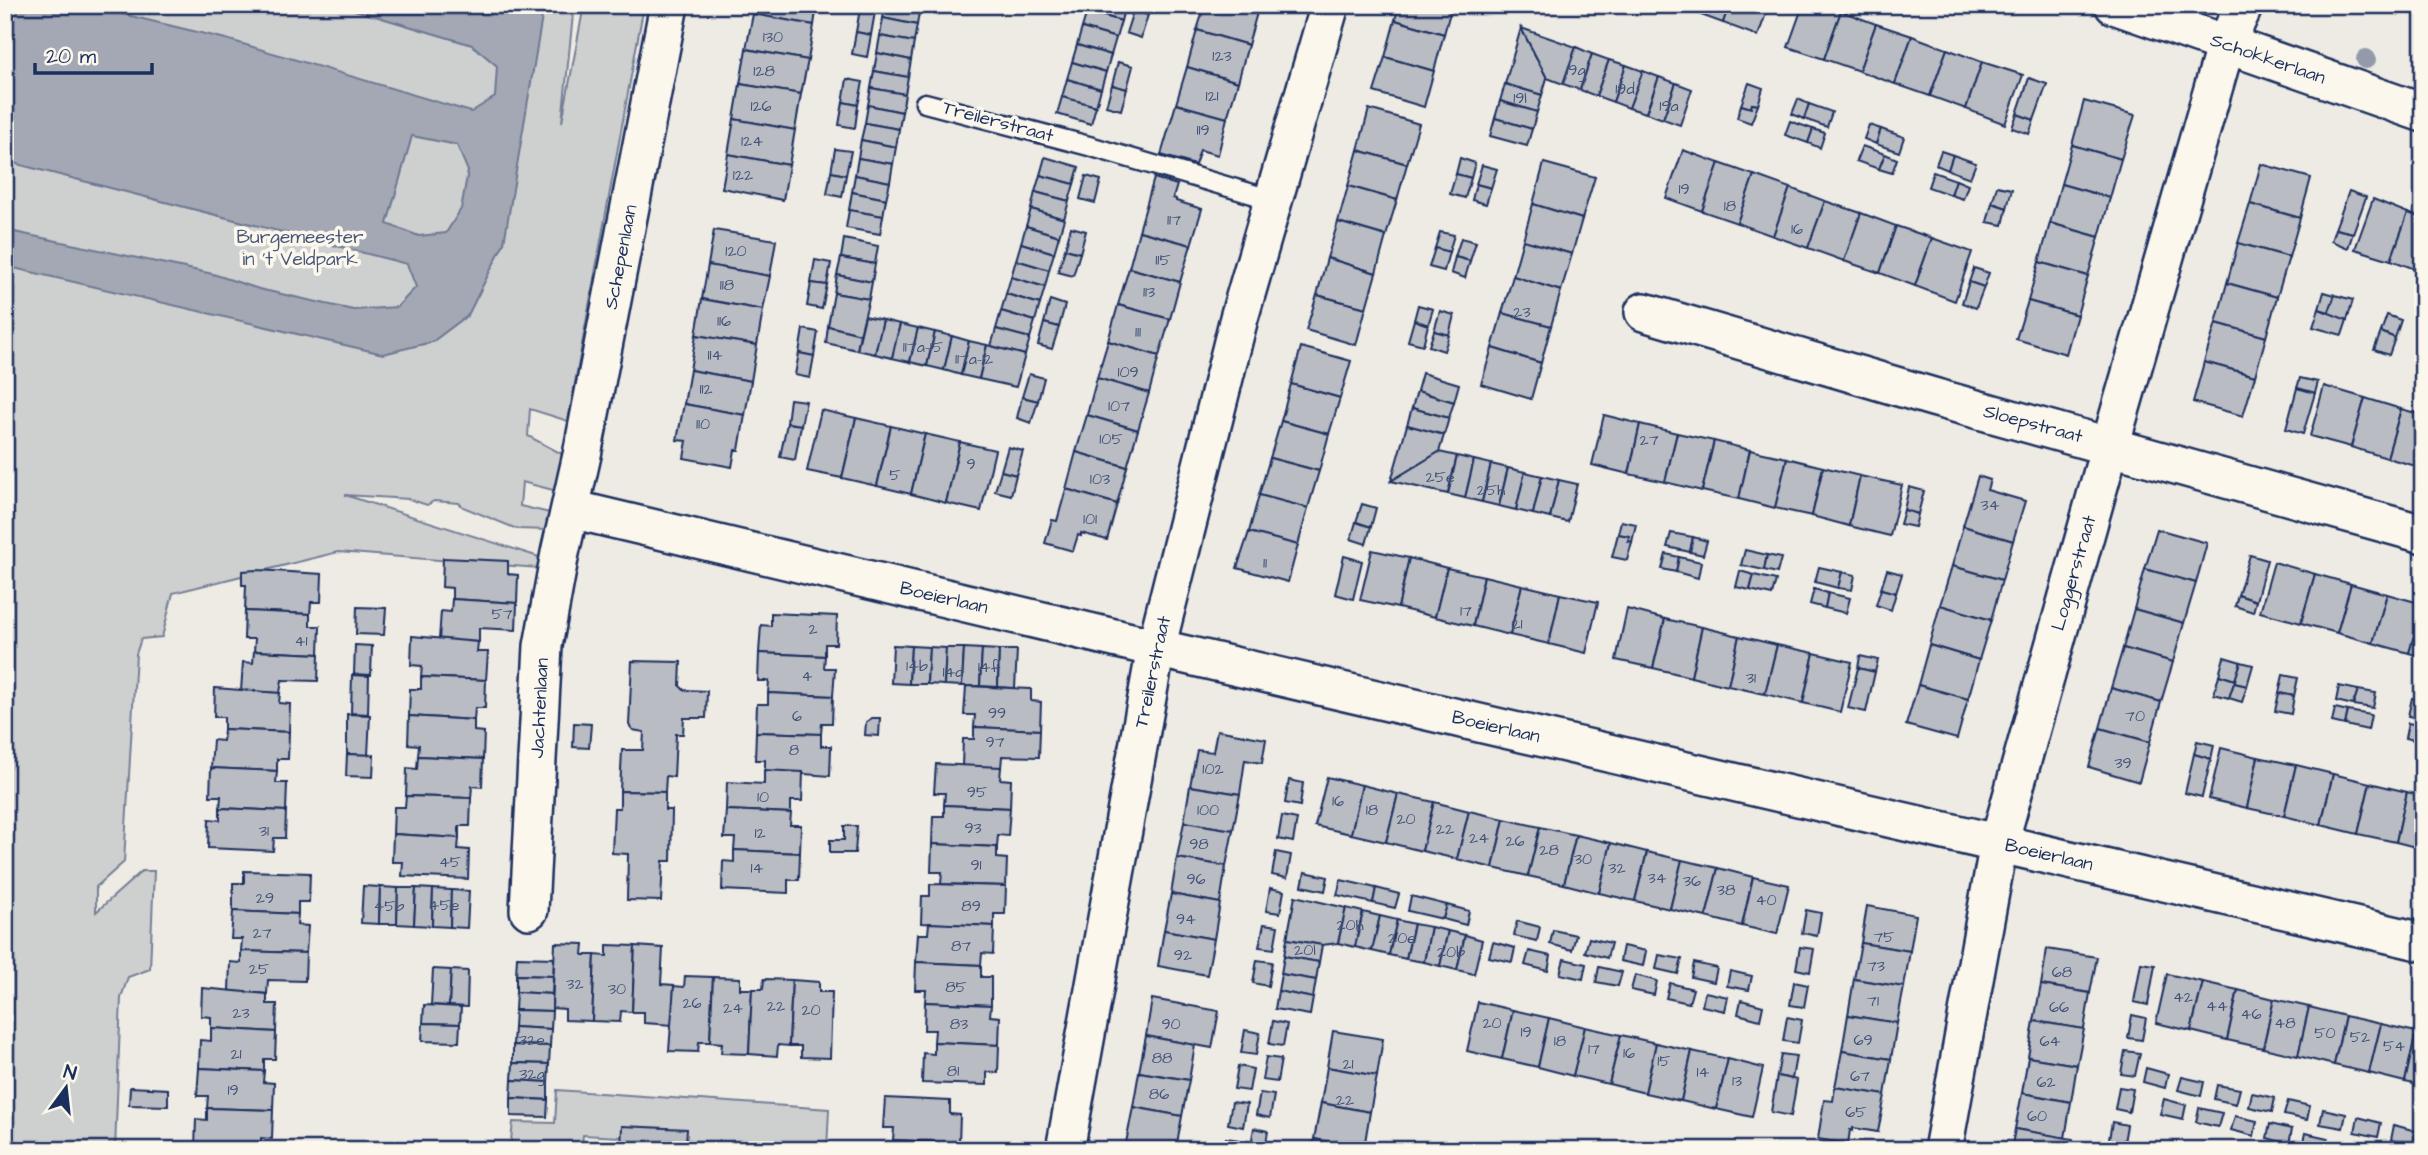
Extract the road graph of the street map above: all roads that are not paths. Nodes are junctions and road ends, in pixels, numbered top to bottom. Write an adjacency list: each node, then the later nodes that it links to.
1 (669, 5): 11 (street, Schepenlaan)
2 (1330, 5): 8 (street, Treilerstraat)
3 (2114, 5): 5 (street, Schokkerlaan)
4 (2244, 5): 5 (street, Loggerstraat)
5 (2226, 44): 7 (street, Schokkerlaan); 10 (street, Loggerstraat)
6 (925, 103): 8 (lane, Treilerstraat)
7 (2423, 113)
8 (1273, 200): 13 (street, Treilerstraat)
9 (1644, 312): 10 (street, Sloepstraat)
10 (2110, 446): 12 (street, Sloepstraat); 14 (street, Loggerstraat)
11 (571, 509): 13 (street, Boeierlaan); 15 (street, Jachtenlaan)
12 (2423, 534)
13 (1156, 648): 14 (street, Boeierlaan); 17 (street, Treilerstraat)
14 (1999, 843): 16 (street, Boeierlaan); 18 (street, Loggerstraat)
15 (528, 910)
16 (2423, 942)
17 (1065, 1150)
18 (1943, 1150)

